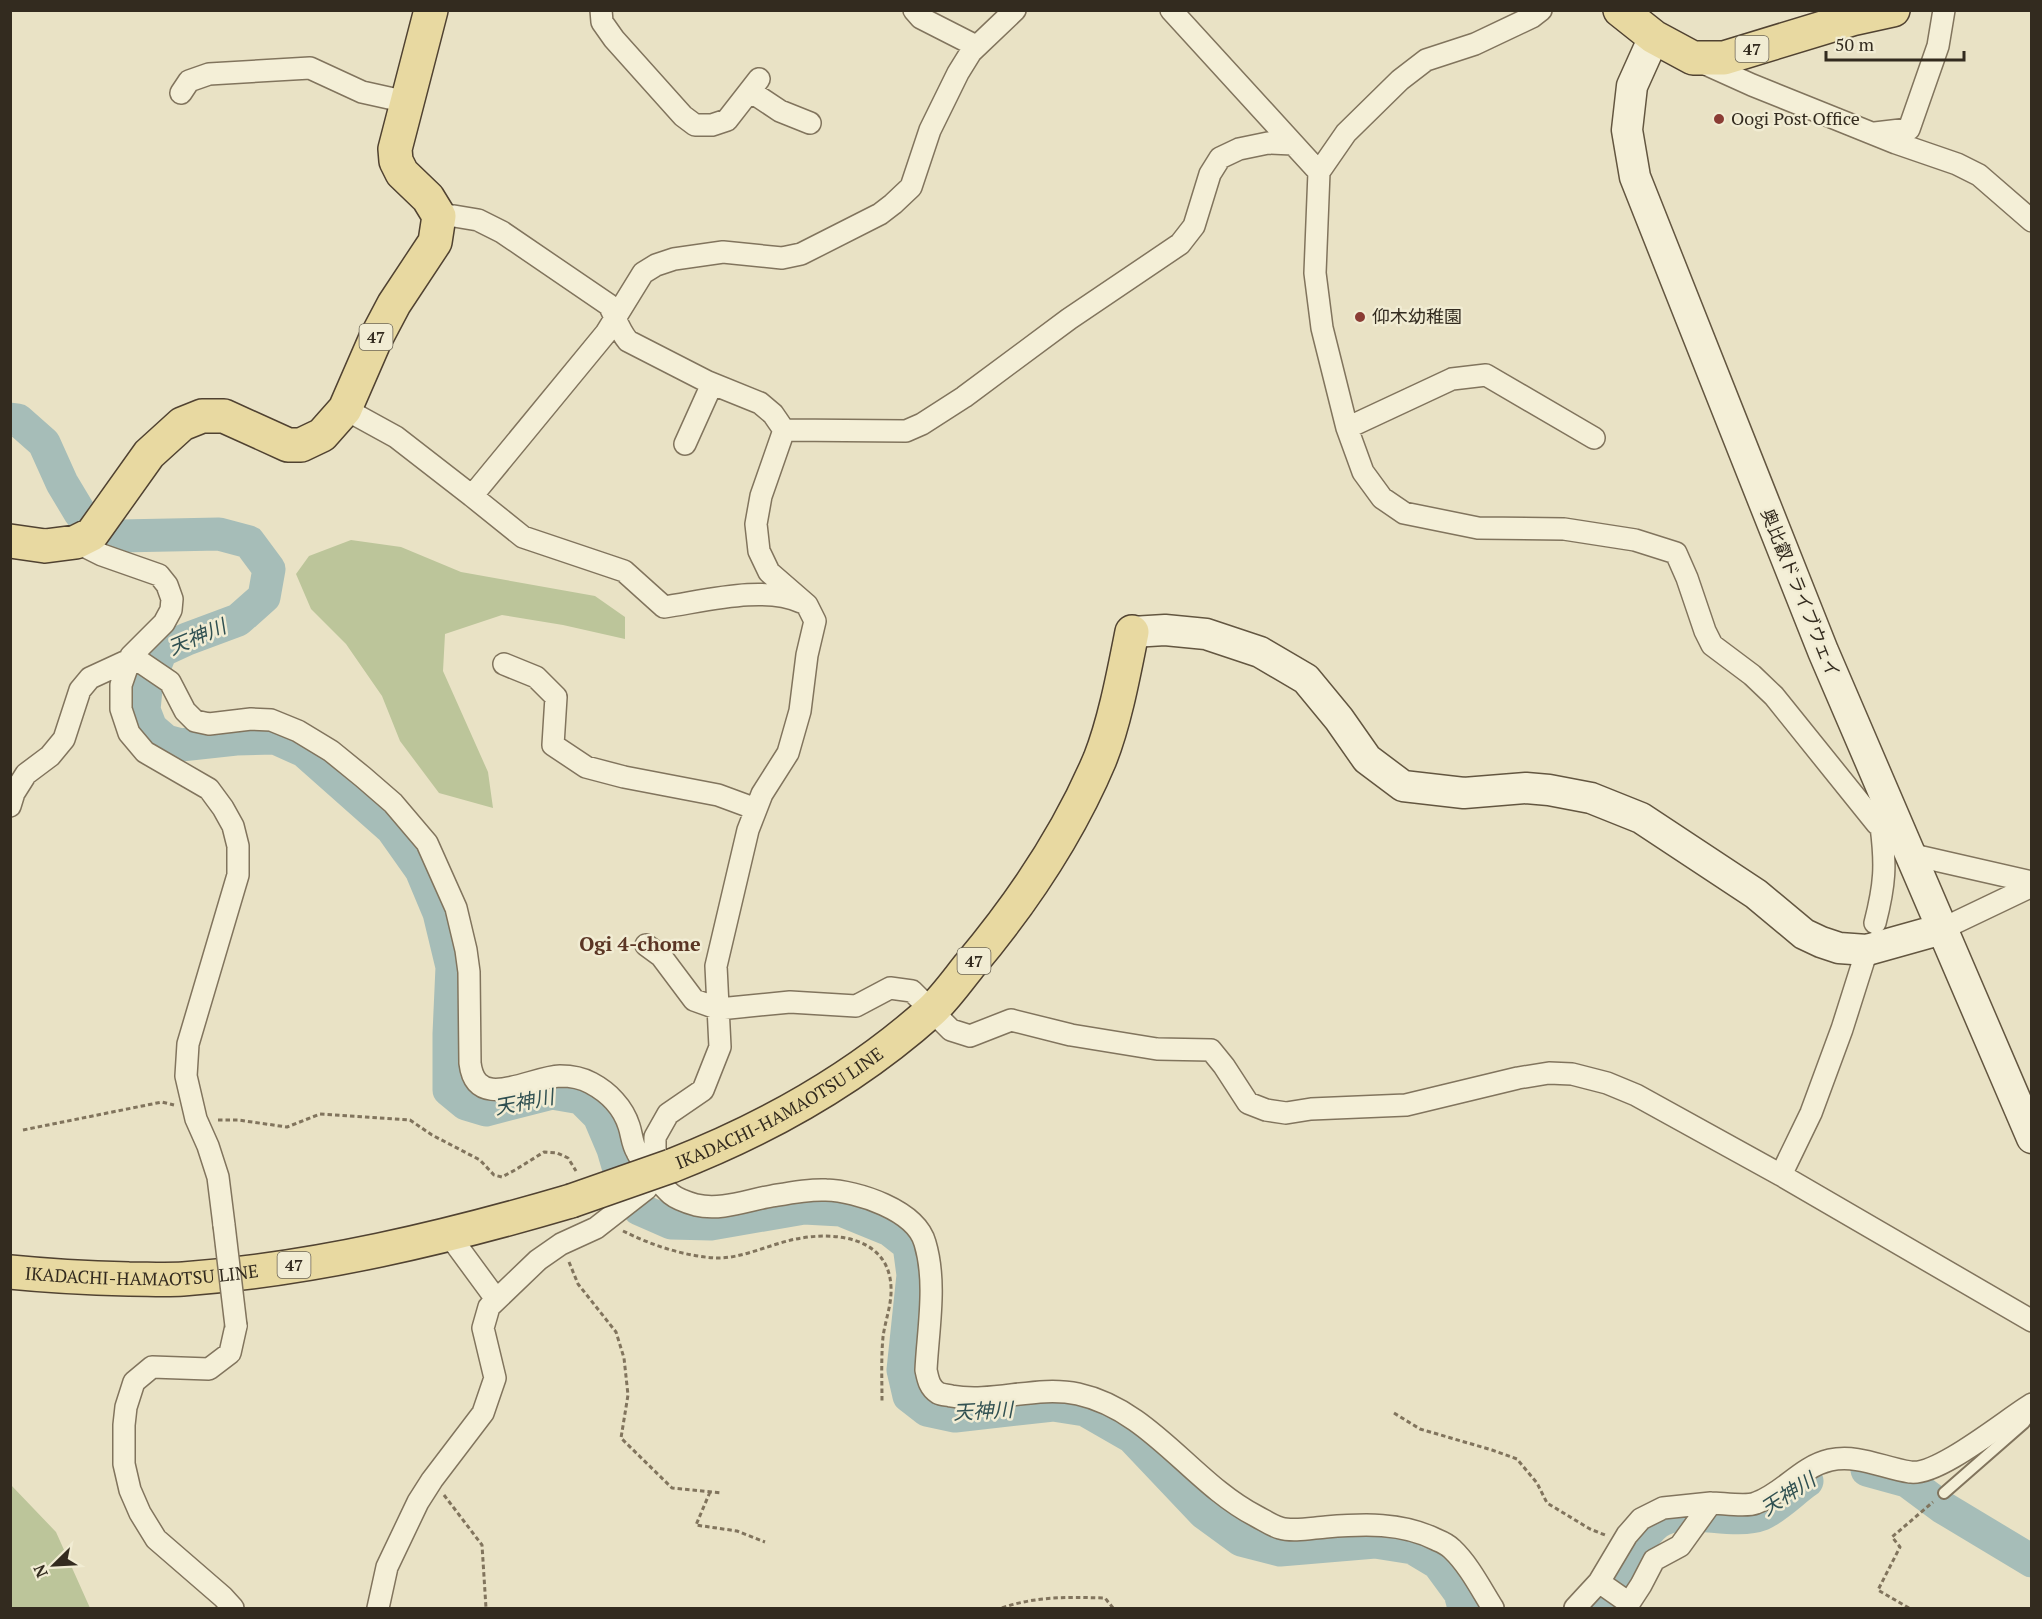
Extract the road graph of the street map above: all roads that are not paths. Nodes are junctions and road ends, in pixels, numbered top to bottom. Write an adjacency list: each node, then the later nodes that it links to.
1 (431, 10): 14 (main road)
2 (601, 10): 15 (street)
3 (914, 10): 11 (street)
4 (1015, 10): 11 (street)
5 (1171, 10): 17 (street)
6 (1541, 10): 18 (street)
7 (1620, 10): 10 (main road, 47)
8 (1893, 10): 12 (main road, 47)
9 (1944, 10): 16 (street)
10 (1654, 37): 12 (main road, 47); 37 (street, 奥比叡ドライブウェイ)
11 (976, 46): 21 (street)
12 (1693, 58): 16 (street)
13 (181, 93): 14 (street)
14 (407, 102): 20 (main road)
15 (810, 123)
16 (1874, 134): 19 (street)
17 (1293, 144): 18 (street); 25 (street)
18 (1319, 172): 24 (street)
19 (2028, 209)
20 (439, 216): 21 (street); 23 (main road, 47)
21 (615, 317): 22 (street); 28 (street)
22 (712, 384): 25 (street); 27 (street)
23 (345, 409): 28 (street); 29 (main road, 47)
24 (1347, 428): 26 (street); 37 (street)
25 (784, 430): 31 (street)
26 (1594, 438)
27 (685, 444)
28 (472, 496): 31 (street)
29 (84, 538): 30 (main road); 33 (street)
30 (10, 541)
31 (807, 605): 36 (street)
32 (1132, 632): 41 (street); 44 (main road, IKADACHI-HAMAOTSU LINE / 47)
33 (136, 662): 35 (street); 47 (street); 57 (street, bridge)
34 (504, 664): 36 (street)
35 (10, 806)
36 (756, 809): 43 (street)
37 (1889, 825): 38 (street, 奥比叡ドライブウェイ); 41 (street)
38 (1910, 854): 39 (street); 40 (street, 奥比叡ドライブウェイ)
39 (2031, 884): 40 (street)
40 (1942, 929): 41 (street); 45 (street, 奥比叡ドライブウェイ)
41 (1871, 936): 46 (street)
42 (646, 945): 43 (street)
43 (719, 1009): 44 (street); 47 (street)
44 (932, 1010): 46 (street); 47 (main road, IKADACHI-HAMAOTSU LINE / 47)
45 (2031, 1138)
46 (1781, 1175): 51 (street)
47 (657, 1176): 48 (main road, IKADACHI-HAMAOTSU LINE / 47, bridge); 50 (street); 59 (street)
48 (449, 1235): 49 (main road, IKADACHI-HAMAOTSU LINE / 47); 50 (street)
49 (10, 1272)
50 (496, 1299): 58 (street)
51 (2031, 1321)
52 (2031, 1404): 55 (street)
53 (2031, 1412): 54 (lane)
54 (1944, 1493)
55 (1711, 1503): 56 (street); 56 (street)
56 (1617, 1596): 60 (street)
57 (232, 1608)
58 (378, 1608)
59 (1493, 1608)
60 (1575, 1608)

